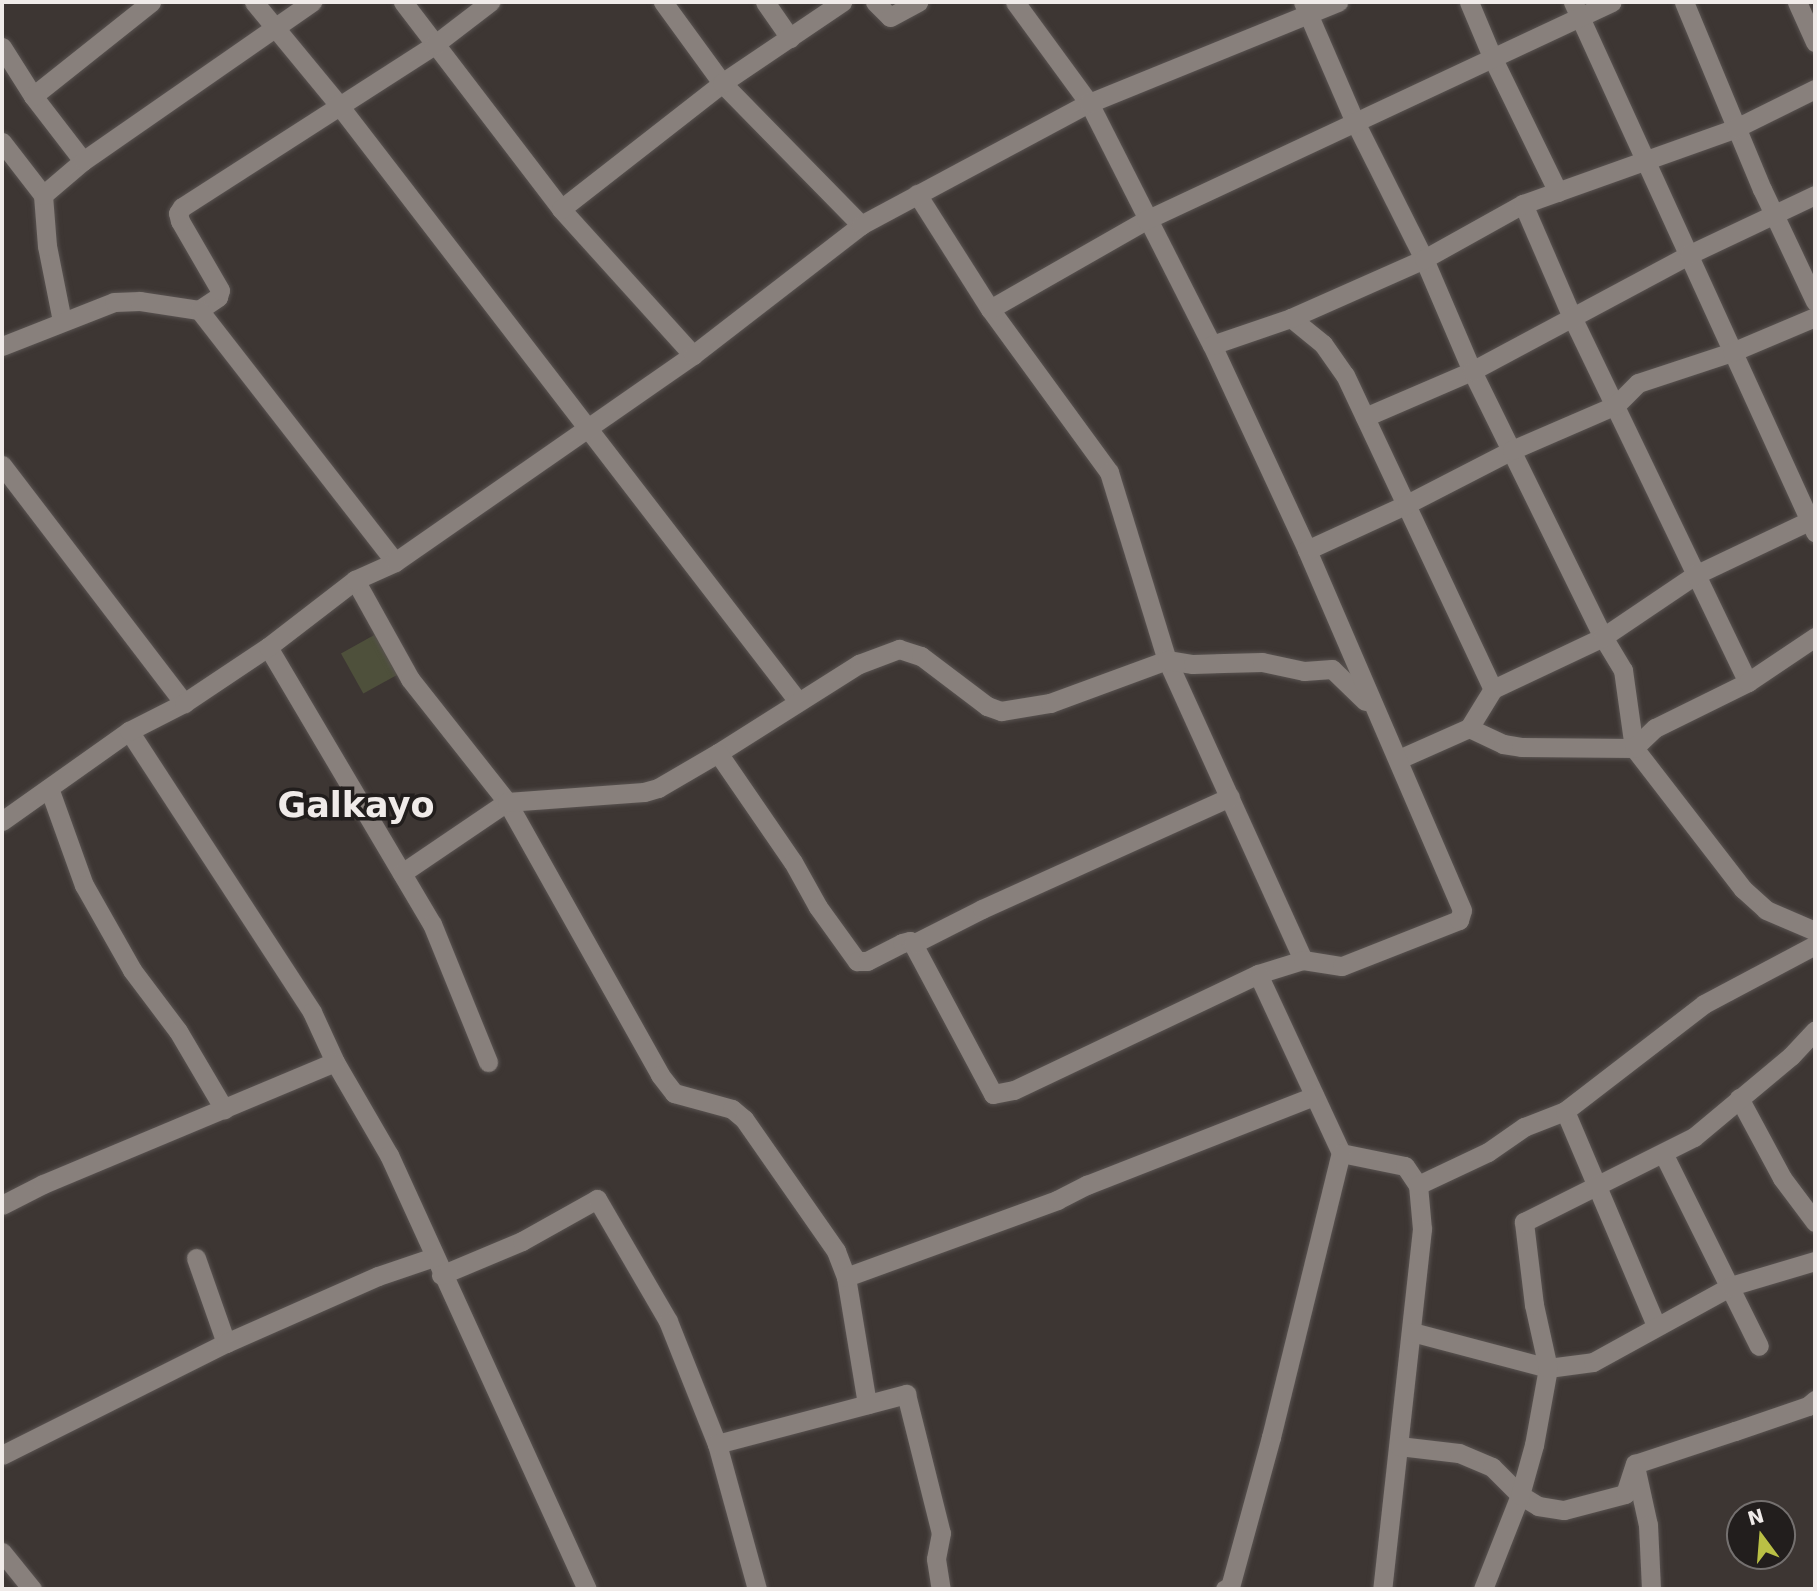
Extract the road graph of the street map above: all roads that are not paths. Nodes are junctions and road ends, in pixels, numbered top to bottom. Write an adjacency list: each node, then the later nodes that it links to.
1 (151, 2): 27 (street)
2 (254, 2): 19 (street)
3 (312, 2): 19 (street)
4 (403, 2): 22 (street)
5 (490, 2): 22 (street)
6 (663, 2): 25 (street)
7 (765, 2): 20 (street)
8 (842, 2): 20 (street)
9 (875, 2): 10 (street)
10 (918, 2)
11 (1015, 2): 28 (street)
12 (1338, 2): 17 (street)
13 (1469, 2): 24 (street)
14 (1612, 2): 18 (street)
15 (1684, 2): 31 (street)
16 (1797, 2): 21 (street)
17 (1306, 8): 28 (street); 30 (street)
18 (1576, 9): 24 (street); 33 (street)
19 (276, 29): 29 (street); 34 (street)
20 (790, 37): 25 (street)
21 (1815, 42)
22 (434, 45): 29 (street); 40 (street)
23 (2, 47): 27 (street)
24 (1493, 59): 30 (street); 35 (street)
25 (722, 83): 40 (street); 43 (street)
26 (1815, 89): 31 (street)
27 (33, 96): 34 (street)
28 (1089, 103): 36 (street); 42 (street)
29 (338, 104): 48 (street); 60 (street)
30 (1354, 120): 42 (street); 45 (street)
31 (1736, 128): 33 (street); 41 (street)
32 (2, 142): 37 (street)
33 (1643, 160): 35 (street); 44 (street)
34 (83, 161): 37 (street)
35 (1558, 192): 39 (street)
36 (917, 194): 43 (street); 47 (street)
37 (43, 195): 52 (street)
38 (1815, 195): 41 (street)
39 (1523, 204): 45 (street); 49 (street)
40 (561, 209): 56 (street)
41 (1775, 216): 44 (street); 46 (street)
42 (1146, 220): 47 (street); 53 (street)
43 (861, 225): 56 (street)
44 (1690, 254): 49 (street); 55 (street)
45 (1424, 259): 51 (street); 57 (street)
46 (1815, 301)
47 (990, 309): 72 (street)
48 (200, 310): 52 (street); 66 (street)
49 (1572, 317): 57 (street); 58 (street)
50 (1815, 317): 55 (street)
51 (1291, 318): 53 (street); 59 (street)
52 (61, 321): 54 (street)
53 (1212, 345): 65 (street)
54 (2, 346)
55 (1732, 352): 58 (street); 64 (street)
56 (693, 355): 60 (street)
57 (1472, 371): 59 (street); 61 (street)
58 (1616, 405): 61 (street); 67 (street)
59 (1365, 417): 63 (street)
60 (588, 426): 66 (street); 75 (street)
61 (1512, 450): 63 (street); 69 (street)
62 (2, 465): 76 (street)
63 (1407, 504): 65 (street); 74 (street)
64 (1813, 523): 67 (street)
65 (1307, 550): 77 (street)
66 (395, 562): 68 (street)
67 (1695, 575): 69 (street); 73 (street)
68 (355, 580): 71 (street); 85 (street)
69 (1603, 637): 74 (street); 80 (street)
70 (1815, 638): 73 (street)
71 (268, 647): 76 (street); 87 (street)
72 (1167, 660): 75 (street); 77 (street); 84 (street)
73 (1748, 682): 80 (street)
74 (1493, 689): 78 (street)
75 (797, 701): 81 (street)
76 (184, 704): 79 (street)
77 (1371, 707): 82 (street)
78 (1469, 728): 80 (street); 82 (street)
79 (130, 732): 83 (street); 94 (street)
80 (1634, 748): 88 (street)
81 (718, 752): 85 (street); 89 (street)
82 (1399, 759): 91 (street)
83 (49, 788): 86 (street); 98 (street)
84 (1230, 797): 89 (street); 91 (street)
85 (507, 803): 87 (street); 109 (street)
86 (2, 821)
87 (402, 873): 95 (street)
88 (1815, 932)
89 (913, 944): 92 (street)
90 (1815, 944): 99 (street)
91 (1303, 960): 92 (street)
92 (1258, 974): 96 (street)
93 (1815, 1030): 97 (street)
94 (335, 1062): 98 (street); 108 (street)
95 (488, 1062)
96 (1314, 1096): 100 (street); 109 (street)
97 (1739, 1098): 101 (street); 105 (street)
98 (224, 1108): 104 (street)
99 (1565, 1111): 102 (street); 103 (street)
100 (1341, 1153): 102 (street); 124 (street)
101 (1664, 1155): 103 (street); 110 (street)
102 (1418, 1185): 112 (street)
103 (1595, 1187): 111 (street); 115 (street)
104 (2, 1205)
105 (1815, 1222)
106 (196, 1258): 113 (street)
107 (1815, 1261): 110 (street)
108 (438, 1266): 113 (street); 118 (street); 126 (street)
109 (846, 1277): 117 (street)
110 (1731, 1286): 111 (street); 114 (street)
111 (1656, 1325): 115 (street)
112 (1412, 1332): 115 (street); 119 (street)
113 (226, 1343): 120 (street)
114 (1759, 1346)
115 (1548, 1368): 122 (street)
116 (1815, 1400): 121 (street)
117 (867, 1404): 118 (street); 128 (street)
118 (717, 1444): 127 (street)
119 (1399, 1446): 122 (street); 129 (street)
120 (2, 1455)
121 (1635, 1464): 122 (street); 131 (street)
122 (1520, 1495): 130 (street)
123 (2, 1552): 125 (street)
124 (1228, 1588)
125 (32, 1589)
126 (587, 1589)
127 (757, 1589)
128 (941, 1589)
129 (1382, 1589)
130 (1483, 1589)
131 (1651, 1589)

